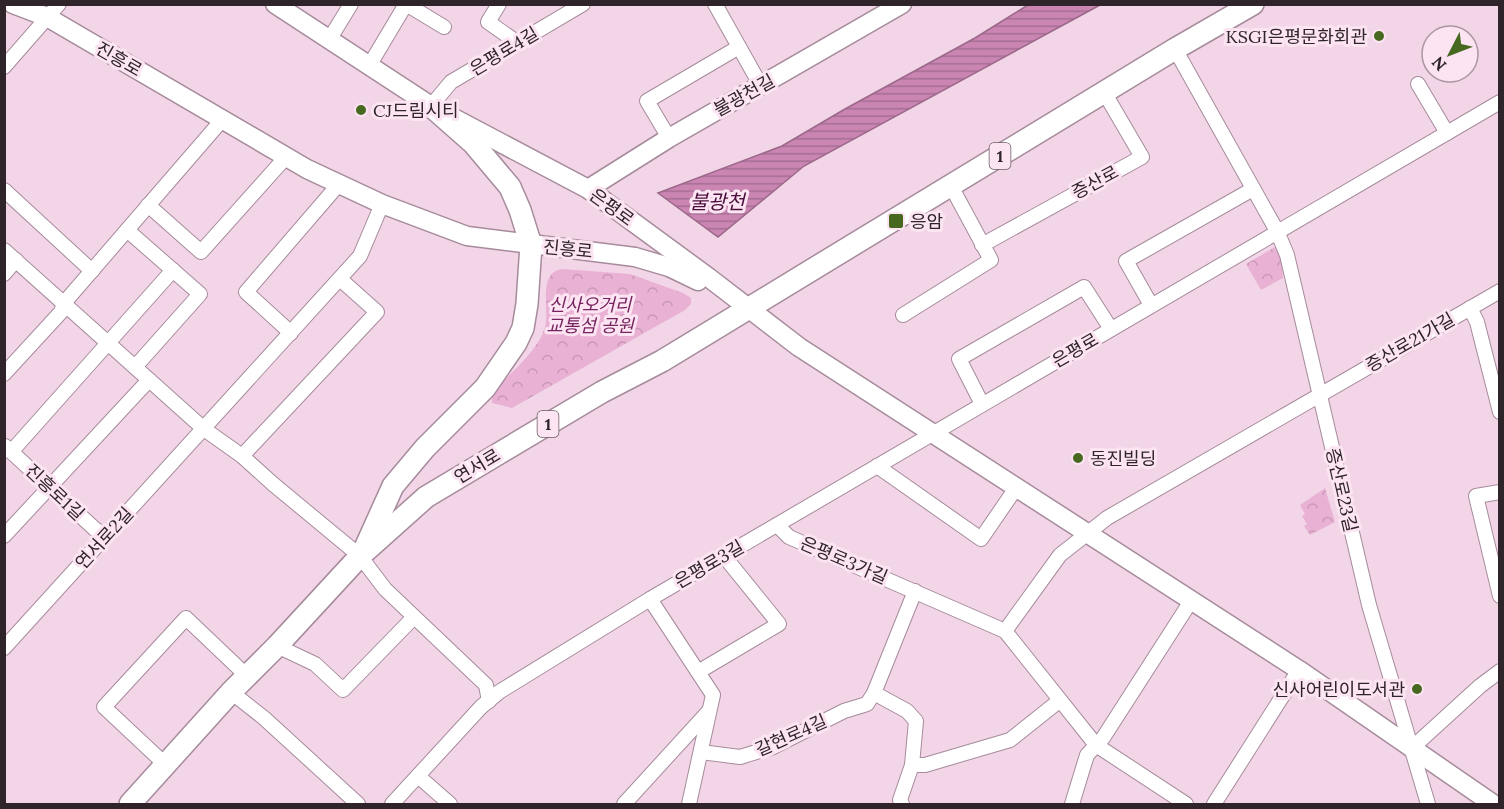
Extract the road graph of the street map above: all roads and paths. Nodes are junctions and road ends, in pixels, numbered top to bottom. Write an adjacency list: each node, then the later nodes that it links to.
1 (13, 4): 10 (main road, 진흥로)
2 (275, 4): 12 (main road, 은평로)
3 (351, 4): 12 (street)
4 (406, 4): 11 (street); 16 (street)
5 (499, 4): 13 (street)
6 (583, 4): 13 (street, 은평로4길)
7 (715, 4): 14 (street)
8 (902, 4): 19 (main road, 불광천길)
9 (1252, 4): 15 (main road, 1)
10 (53, 11): 17 (street); 23 (main road, 진흥로)
11 (444, 27)
12 (329, 40): 16 (main road, 은평로)
13 (518, 43): 22 (street, 은평로4길)
14 (739, 47): 19 (street); 25 (street)
15 (1175, 49): 20 (main road, 1); 30 (street, 증산로23길)
16 (369, 66): 22 (main road, 은평로)
17 (4, 68)
18 (1418, 84): 24 (street)
19 (761, 87): 25 (main road, 불광천길)
20 (1104, 92): 28 (main road, 1); 37 (street, 증산로)
21 (1500, 102): 24 (street)
22 (432, 106): 29 (main road, 은평로); 36 (main road)
23 (222, 120): 26 (main road, 진흥로); 33 (street)
24 (1447, 133): 35 (street)
25 (669, 138): 29 (main road, 불광천길)
26 (286, 157): 27 (main road, 진흥로); 33 (street)
27 (339, 184): 32 (main road, 진흥로); 51 (street)
28 (951, 186): 37 (street); 48 (main road, 1)
29 (588, 189): 48 (main road, 은평로)
30 (1253, 189): 35 (street, 증산로23길); 46 (street)
31 (4, 190): 41 (street)
32 (382, 204): 36 (main road, 진흥로); 43 (street)
33 (148, 205): 34 (street)
34 (127, 230): 40 (street); 41 (street)
35 (1277, 231): 46 (street); 57 (street, 증산로23길)
36 (531, 245): 48 (main road, 진흥로); 72 (main road)
37 (982, 245): 49 (street)
38 (4, 250): 39 (street)
39 (16, 260): 42 (street); 45 (street)
40 (173, 270): 52 (street); 53 (street)
41 (92, 271): 45 (street)
42 (4, 274)
43 (340, 279): 51 (street); 63 (street)
44 (1500, 291): 47 (street, 증산로21가길)
45 (64, 303): 52 (street); 54 (street)
46 (1151, 305): 50 (street)
47 (1470, 308): 56 (street); 57 (street, 증산로21가길)
48 (748, 309): 61 (main road, 은평로); 72 (main road, 연서로 / 1)
49 (903, 315)
50 (1111, 329): 58 (street, 은평로); 58 (street, 은평로)
51 (291, 333): 60 (street, 연서로2길)
52 (108, 344): 53 (street); 62 (street)
53 (135, 367): 55 (street)
54 (4, 374)
55 (149, 380): 60 (street); 65 (street)
56 (1496, 381): 59 (street)
57 (1320, 393): 70 (street); 92 (street, 증산로23길)
58 (982, 404): 61 (street, 은평로)
59 (1500, 412)
60 (204, 429): 63 (street); 69 (street, 연서로2길)
61 (933, 433): 64 (street, 은평로3길); 66 (main road, 은평로)
62 (8, 449): 65 (street, 진흥로1길)
63 (242, 456): 72 (street)
64 (877, 466): 66 (street); 68 (street, 은평로3길)
65 (51, 488): 69 (street, 진흥로1길); 71 (street)
66 (1016, 488): 70 (main road, 은평로)
67 (1500, 492): 75 (street)
68 (777, 525): 73 (street, 은평로3길); 74 (street, 은평로3가길)
69 (108, 533): 81 (street, 연서로2길)
70 (1087, 533): 77 (main road, 은평로); 79 (street)
71 (4, 536)
72 (360, 556): 78 (street); 80 (main road, 연서로 / 1)
73 (724, 556): 76 (street, 은평로3길); 84 (street)
74 (915, 591): 79 (street, 은평로3가길); 87 (street)
75 (1500, 596)
76 (650, 599): 84 (street); 88 (street, 은평로3길)
77 (1191, 601): 82 (main road, 은평로); 91 (street)
78 (414, 617): 80 (street); 88 (street)
79 (1005, 631): 89 (street, 은평로3가길)
80 (277, 646): 85 (main road, 연서로 / 1)
81 (5, 648)
82 (1299, 670): 92 (main road, 은평로); 106 (street)
83 (1500, 671): 92 (street)
84 (698, 672): 90 (street)
85 (247, 676): 86 (main road, 연서로 / 1); 94 (street)
86 (231, 692): 94 (main road, 연서로 / 1); 98 (street)
87 (874, 693): 93 (street, 갈현로4길); 95 (street)
88 (489, 701): 96 (street, 은평로3길)
89 (1059, 701): 91 (street, 은평로3가길); 95 (street)
90 (710, 710): 93 (street); 101 (street)
91 (1096, 745): 104 (street); 105 (street, 은평로3가길)
92 (1412, 748): 107 (street); 108 (main road, 은평로)
93 (701, 752): 102 (street)
94 (166, 765): 97 (main road, 연서로 / 1)
95 (912, 765): 103 (street)
96 (418, 776): 99 (street, 은평로3길); 100 (street)
97 (130, 804)
98 (358, 804)
99 (392, 804)
100 (450, 804)
101 (624, 804)
102 (689, 804)
103 (902, 804)
104 (1072, 804)
105 (1185, 804)
106 (1214, 804)
107 (1428, 804)
108 (1493, 804)

